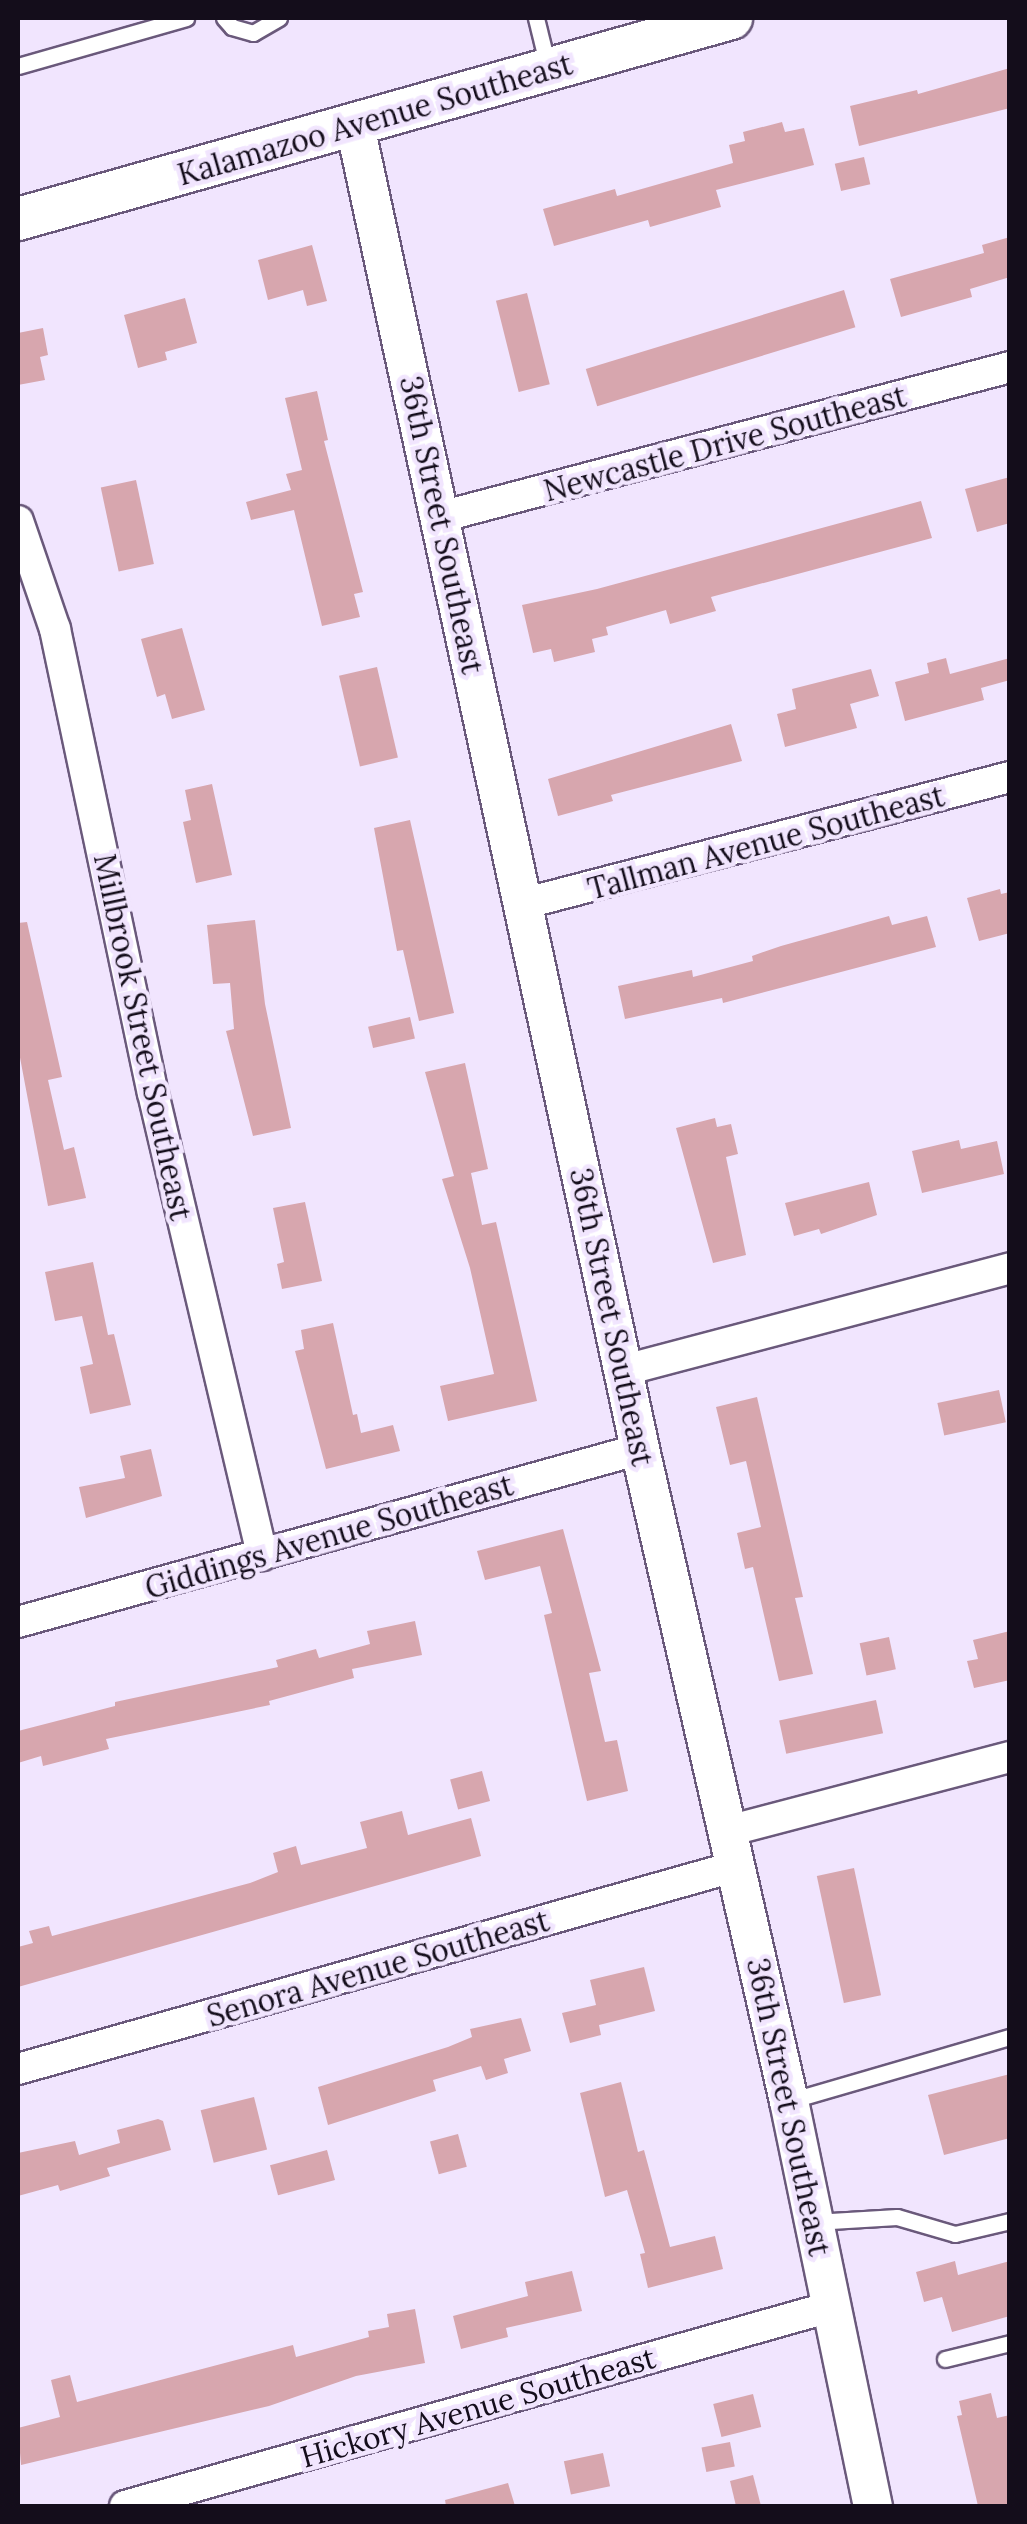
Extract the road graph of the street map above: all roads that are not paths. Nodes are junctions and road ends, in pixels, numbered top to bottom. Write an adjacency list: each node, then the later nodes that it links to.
1 (186, 18): 6 (lane)
2 (224, 18): 3 (lane)
3 (279, 18)
4 (536, 18): 8 (lane)
5 (731, 18): 8 (main road, Kalamazoo Avenue Southeast)
6 (137, 24): 7 (lane)
7 (18, 66)
8 (549, 72): 9 (main road, Kalamazoo Avenue Southeast)
9 (355, 126): 10 (main road, Kalamazoo Avenue Southeast); 12 (street, 36th Street Southeast)
10 (18, 218)
11 (1010, 366): 12 (street, Newcastle Drive Southeast)
12 (440, 517): 15 (street, 36th Street Southeast)
13 (18, 520): 19 (street, Millbrook Street Southeast)
14 (1010, 778): 15 (street, Tallman Avenue Southeast)
15 (522, 904): 17 (street, 36th Street Southeast)
16 (1010, 1268): 17 (street)
17 (625, 1370): 18 (street, 36th Street Southeast)
18 (640, 1449): 19 (street, Giddings Avenue Southeast); 22 (street, 36th Street Southeast)
19 (262, 1556): 20 (street, Giddings Avenue Southeast)
20 (18, 1622)
21 (1010, 1758): 22 (street, Senora Avenue Southeast)
22 (733, 1849): 24 (street, Senora Avenue Southeast); 25 (street, 36th Street Southeast)
23 (1010, 2037): 25 (lane)
24 (18, 2069)
25 (790, 2101): 27 (street, 36th Street Southeast)
26 (1010, 2220): 27 (lane)
27 (814, 2222): 28 (street, 36th Street Southeast)
28 (830, 2307): 31 (street, Hickory Avenue Southeast); 32 (street, 36th Street Southeast)
29 (1010, 2343): 30 (lane)
30 (945, 2359)
31 (125, 2506)
32 (873, 2506)

